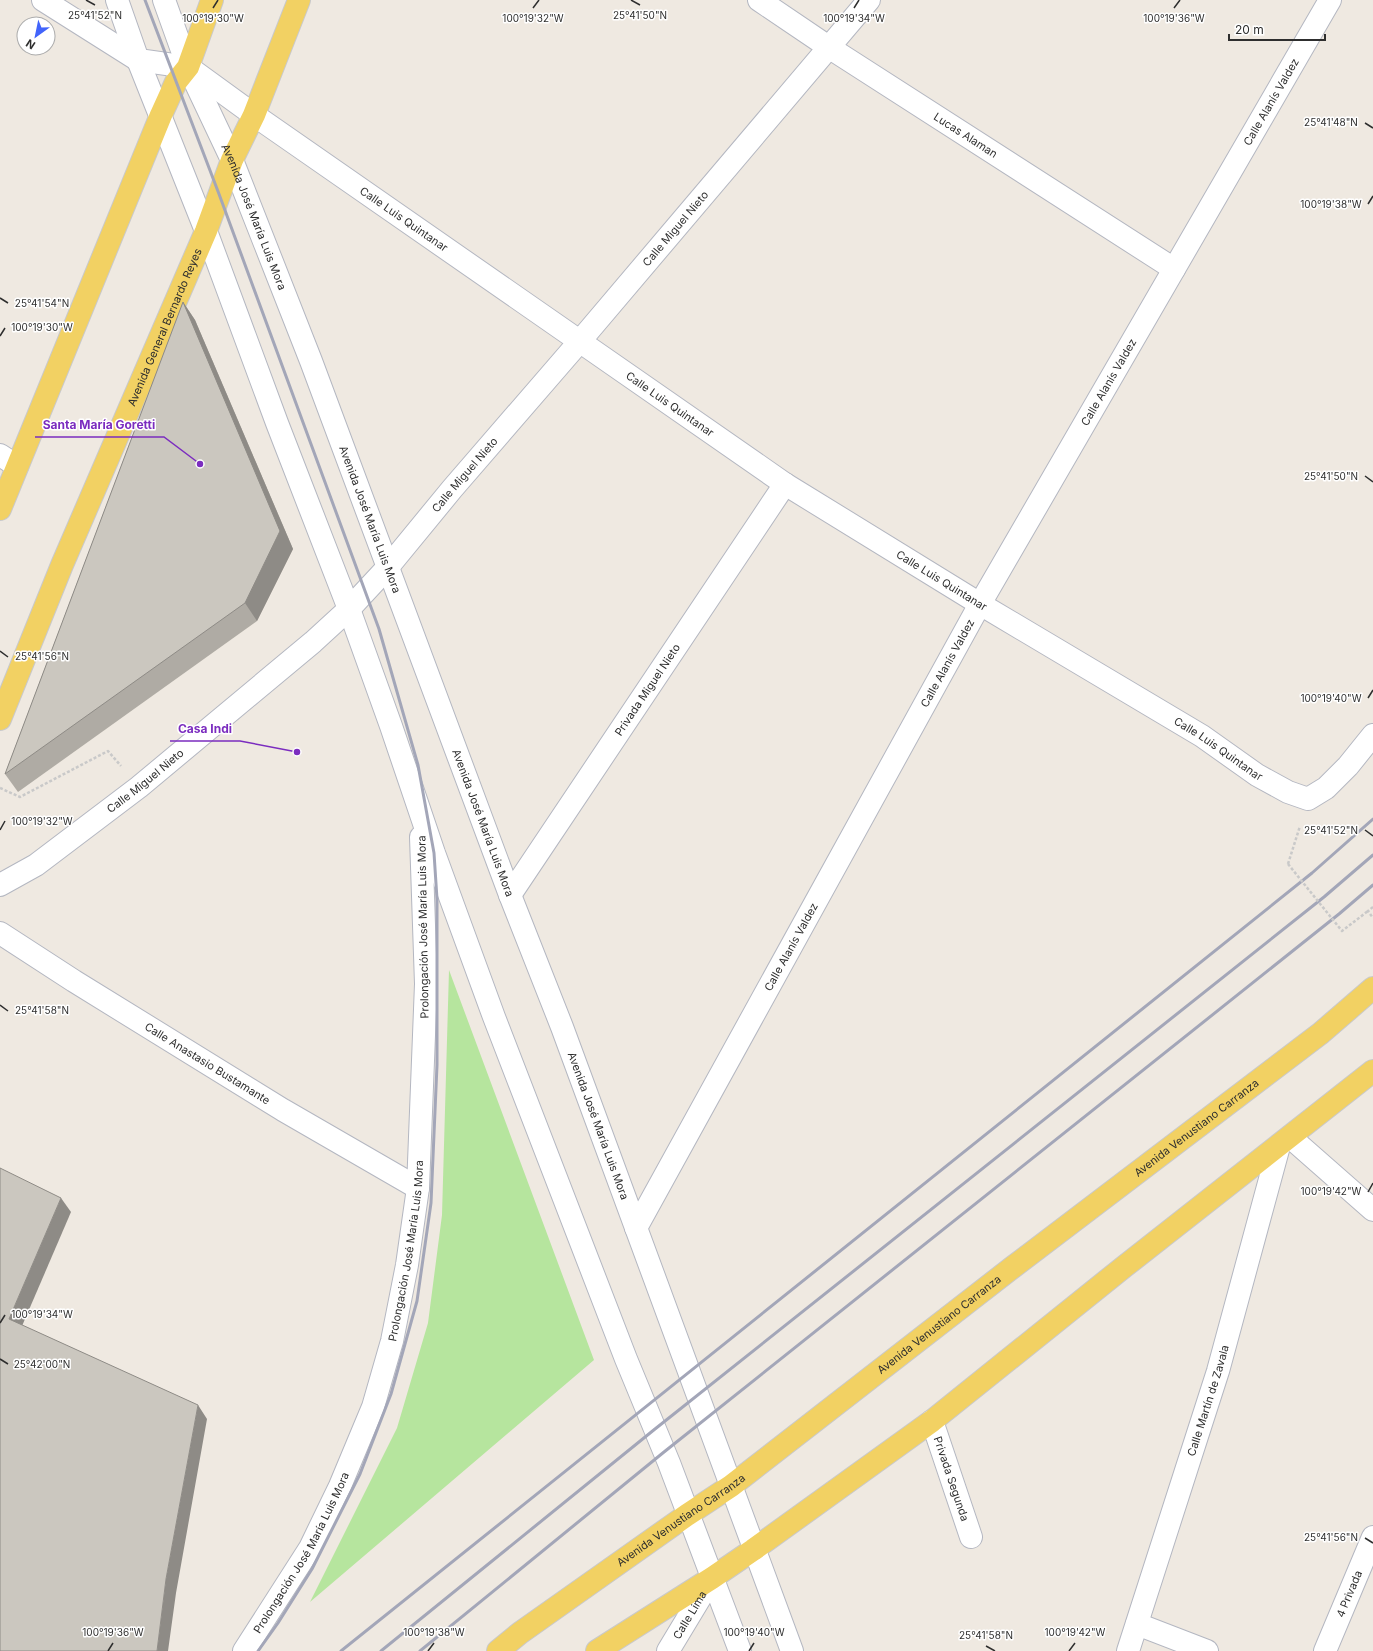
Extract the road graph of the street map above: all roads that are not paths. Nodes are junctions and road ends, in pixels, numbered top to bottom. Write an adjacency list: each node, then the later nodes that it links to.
1 (43, 0): 10 (street, Calle Luis Quintanar)
2 (117, 0): 10 (street)
3 (164, 0): 11 (street, Avenida José María Luis Mora)
4 (212, 0): 11 (main road)
5 (299, 0): 13 (main road, Avenida General Bernardo Reyes)
6 (759, 0): 9 (street, Lucas Alaman)
7 (869, 0): 9 (street, Calle Miguel Nieto)
8 (1330, 0): 16 (street, Calle Alanís Valdez)
9 (830, 48): 16 (street, Lucas Alaman); 17 (street, Calle Miguel Nieto)
10 (138, 60): 11 (street, Calle Luis Quintanar); 12 (street)
11 (188, 67): 12 (main road); 13 (street, Calle Luis Quintanar); 14 (street, Avenida José María Luis Mora)
12 (161, 115): 15 (street); 18 (main road)
13 (254, 115): 14 (main road, Avenida General Bernardo Reyes); 17 (street, Calle Luis Quintanar)
14 (232, 160): 15 (main road, Avenida General Bernardo Reyes); 21 (street, Avenida José María Luis Mora)
15 (206, 231): 23 (street); 24 (main road, Avenida General Bernardo Reyes)
16 (1174, 269): 22 (street, Calle Alanís Valdez)
17 (580, 341): 19 (street, Calle Luis Quintanar); 21 (street, Calle Miguel Nieto)
18 (8, 460): 20 (main road)
19 (785, 484): 22 (street, Calle Luis Quintanar); 28 (street, Privada Miguel Nieto)
20 (0, 509)
21 (388, 567): 23 (street, Calle Miguel Nieto); 28 (street, Avenida José María Luis Mora)
22 (980, 604): 25 (street, Calle Luis Quintanar); 35 (street, Calle Alanís Valdez)
23 (349, 609): 26 (street); 27 (street, Calle Miguel Nieto)
24 (0, 719)
25 (1373, 734)
26 (420, 814): 33 (street, Prolongación José María Luis Mora); 38 (street)
27 (0, 885)
28 (510, 895): 35 (street, Avenida José María Luis Mora)
29 (0, 933): 33 (street, Calle Anastasio Bustamante)
30 (1373, 988): 37 (main road, Avenida Venustiano Carranza)
31 (1373, 1071): 32 (main road)
32 (1285, 1142): 34 (street); 36 (main road); 43 (street, Calle Martín de Zavala)
33 (418, 1188): 44 (street, Prolongación José María Luis Mora)
34 (1373, 1210)
35 (636, 1228): 37 (street, Avenida José María Luis Mora)
36 (932, 1421): 39 (street, Privada Segunda); 41 (main road)
37 (731, 1486): 38 (main road, Avenida Venustiano Carranza); 41 (street, Avenida José María Luis Mora)
38 (687, 1515): 42 (street); 45 (main road, Avenida Venustiano Carranza)
39 (971, 1537)
40 (1373, 1537): 52 (street, 4 Privada)
41 (754, 1550): 42 (main road); 49 (street, Avenida José María Luis Mora)
42 (712, 1578): 46 (main road); 47 (street, Calle Lima); 48 (street)
43 (1137, 1624): 50 (street, Calle Martín de Zavala); 51 (street)
44 (244, 1651)
45 (498, 1651)
46 (597, 1651)
47 (668, 1651)
48 (740, 1651)
49 (792, 1651)
50 (1128, 1651)
51 (1207, 1651)
52 (1325, 1651)

